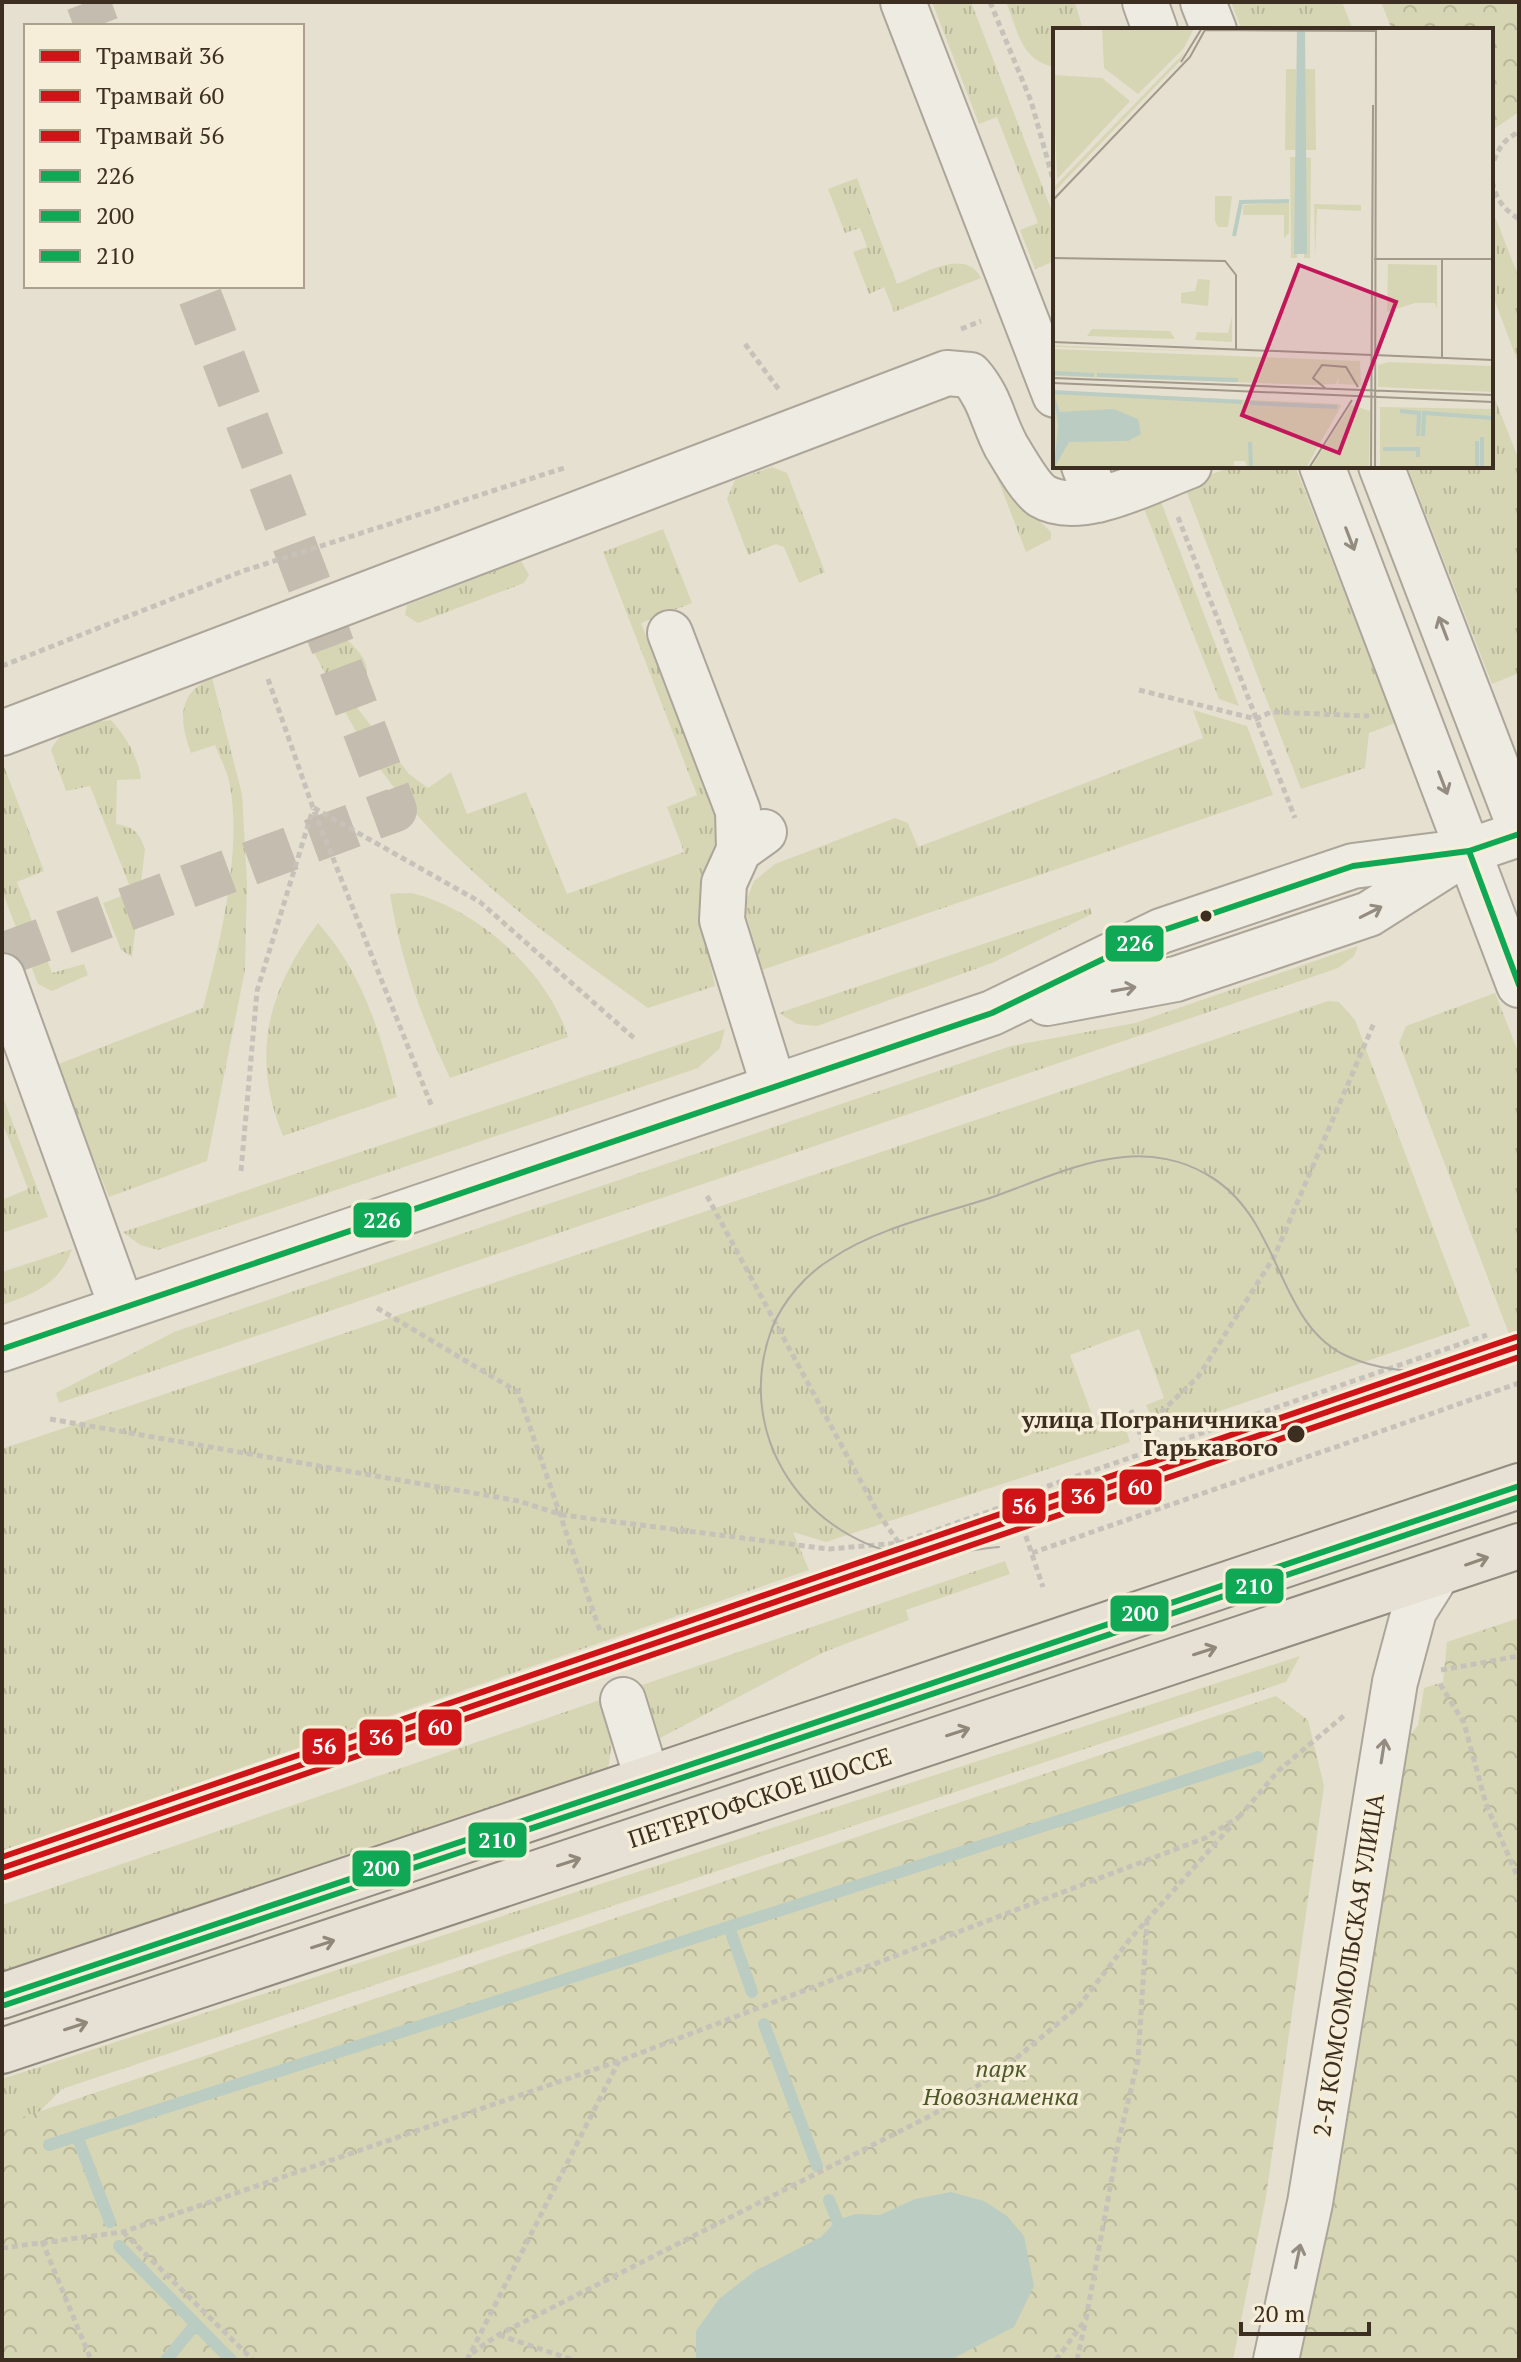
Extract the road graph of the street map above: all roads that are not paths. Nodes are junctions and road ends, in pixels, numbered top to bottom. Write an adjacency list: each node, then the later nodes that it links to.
1 (903, 2): 6 (street)
2 (1145, 2): 4 (street)
3 (1203, 2): 5 (street)
4 (1154, 28)
5 (1213, 28)
6 (1053, 390)
7 (1323, 468): 15 (street, one-way to 15)
8 (1382, 468): 13 (street, one-way to 8)
9 (1176, 471): 10 (street)
10 (1091, 483): 12 (street)
11 (670, 633): 18 (street)
12 (2, 733)
13 (1519, 825)
14 (1519, 834): 15 (street)
15 (1469, 851): 17 (street); 18 (street)
16 (2, 976): 19 (street)
17 (1519, 985)
18 (774, 1087): 19 (street)
19 (122, 1308): 20 (street)
20 (2, 1349)
21 (1519, 1486): 25 (main road)
22 (1519, 1546): 23 (main road, ПЕТЕРГОФСКОЕ ШОССЕ, one-way to 22)
23 (1436, 1576): 27 (main road, ПЕТЕРГОФСКОЕ ШОССЕ, one-way to 23); 28 (street, 2-Я КОМСОМОЛЬСКАЯ УЛИЦА, one-way to 23)
24 (623, 1700): 25 (street)
25 (647, 1778): 26 (main road)
26 (2, 1996)
27 (2, 2051)
28 (1276, 2360)

